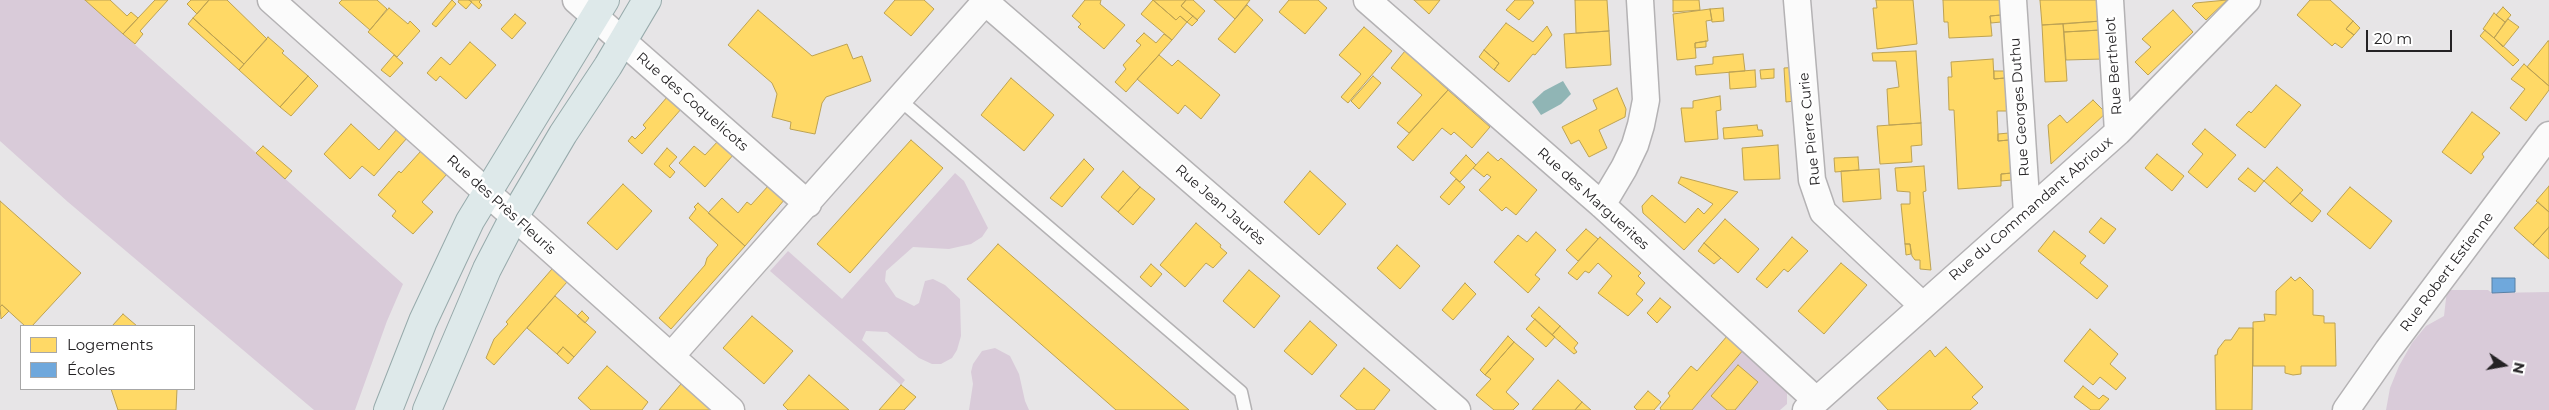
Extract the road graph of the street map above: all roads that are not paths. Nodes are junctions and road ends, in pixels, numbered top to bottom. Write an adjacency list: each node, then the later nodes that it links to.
1 (270, 0): 15 (street, Rue des Près Fleuris)
2 (647, 0): 11 (main road)
3 (1367, 0): 17 (street, Rue des Marguerites)
4 (1640, 0): 17 (street)
5 (1798, 0): 20 (street, Rue Pierre Curie)
6 (2013, 0): 18 (street, Rue Georges Duthu)
7 (2110, 0): 13 (street, Rue Berthelot)
8 (2247, 0): 13 (street, Rue du Commandant Abrioux)
9 (984, 1): 12 (street); 27 (street, Rue Jean Jaurès)
10 (592, 6): 11 (street, Rue des Coquelicots); 15 (main road)
11 (623, 41): 16 (street, Rue des Coquelicots); 19 (main road)
12 (900, 100): 16 (street); 26 (lane)
13 (2118, 132): 18 (street, Rue du Commandant Abrioux)
14 (2549, 135): 28 (street, Rue Robert Estienne)
15 (486, 192): 19 (street, Rue des Près Fleuris); 23 (main road)
16 (808, 204): 21 (street)
17 (1602, 205): 22 (street, Rue des Marguerites)
18 (2027, 213): 20 (street, Rue du Commandant Abrioux)
19 (514, 217): 21 (street, Rue des Près Fleuris); 24 (main road)
20 (1922, 305): 22 (street, Rue du Commandant Abrioux)
21 (671, 356): 25 (street, Rue des Près Fleuris)
22 (1811, 405)
23 (388, 410)
24 (427, 410)
25 (731, 410)
26 (1246, 410)
27 (1457, 410)
28 (2346, 410)

